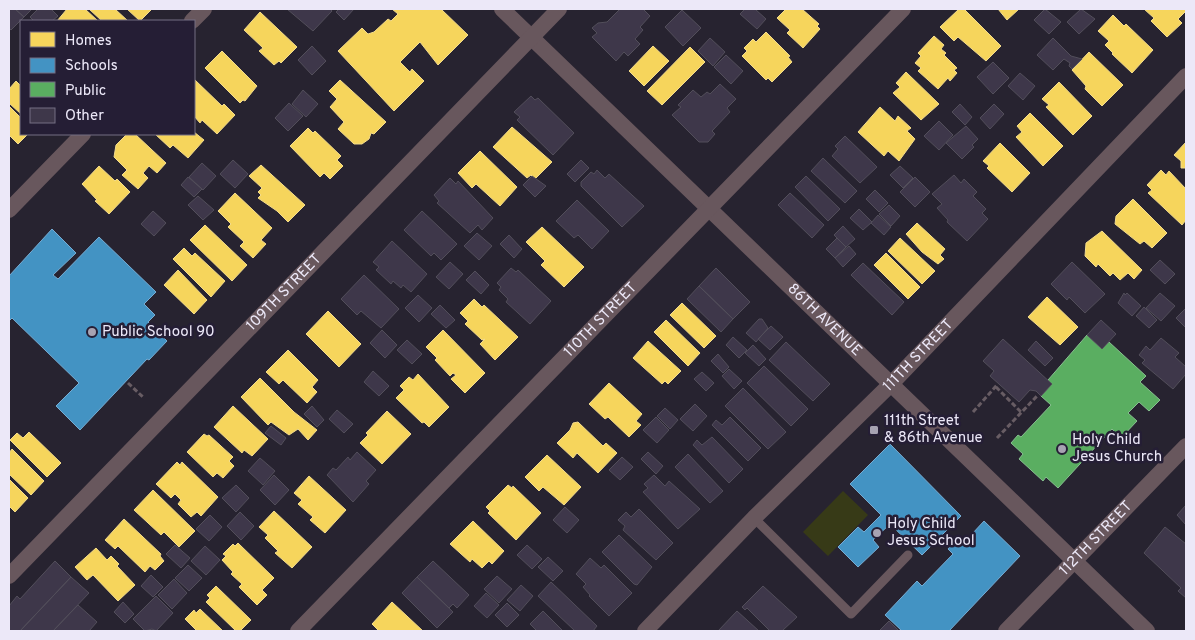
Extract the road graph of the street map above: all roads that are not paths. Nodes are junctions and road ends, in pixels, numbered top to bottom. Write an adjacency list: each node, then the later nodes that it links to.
1 (204, 9): 5 (street)
2 (502, 9): 6 (street, 86TH AVENUE)
3 (559, 9): 6 (street, 109TH STREET)
4 (904, 9): 9 (street, 110TH STREET)
5 (193, 20)
6 (531, 38): 9 (street, 86TH AVENUE); 16 (street, 109TH STREET)
7 (1186, 76): 11 (street, 111TH STREET)
8 (82, 135): 10 (street)
9 (710, 208): 11 (street, 86TH AVENUE); 17 (street, 110TH STREET)
10 (9, 210)
11 (892, 383): 13 (street, 111TH STREET); 15 (street, 86TH AVENUE)
12 (1186, 446): 15 (street, 112TH STREET)
13 (754, 518): 14 (lane); 18 (street, 111TH STREET)
14 (908, 555)
15 (1074, 561): 19 (street, 112TH STREET); 20 (street, 86TH AVENUE)
16 (9, 576)
17 (298, 631)
18 (645, 631)
19 (1006, 631)
20 (1147, 631)

